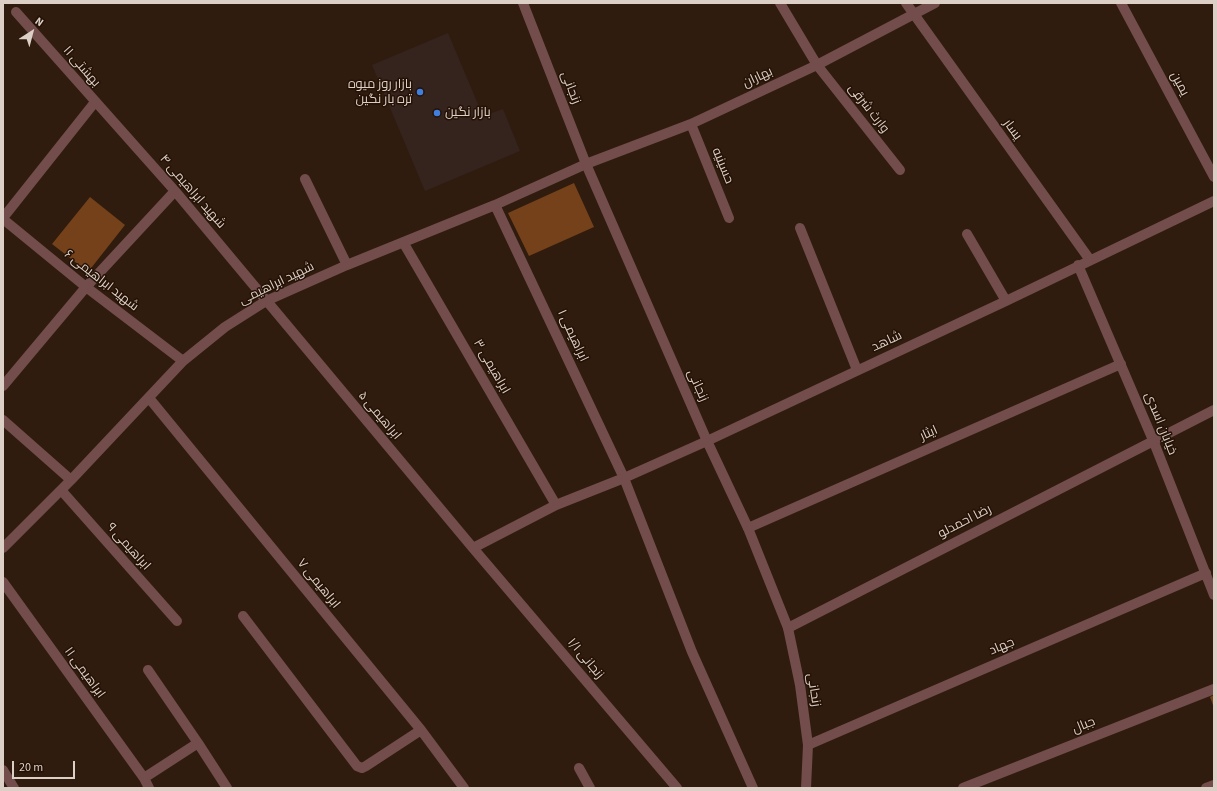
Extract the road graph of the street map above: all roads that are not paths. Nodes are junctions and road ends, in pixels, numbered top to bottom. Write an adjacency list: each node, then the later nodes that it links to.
1 (523, 3): 11 (street, زنجانی)
2 (780, 3): 8 (street, وارث شرقی)
3 (906, 3): 7 (street, یسار)
4 (935, 3): 7 (street, بهاران)
5 (1121, 3): 13 (street, یمین)
6 (16, 12): 9 (street, بهشتی ۱۱)
7 (913, 15): 8 (street, بهاران); 23 (street, یسار)
8 (817, 65): 10 (street, بهاران); 12 (street, وارث شرقی)
9 (95, 102): 15 (street, شهید ابراهیمی ۴); 19 (street)
10 (691, 124): 11 (street, بهاران); 18 (street, حسینیه)
11 (586, 164): 17 (street, شهید ابراهیمی); 37 (street, زنجانی)
12 (900, 170)
13 (1214, 177)
14 (305, 179): 24 (street)
15 (175, 190): 26 (street); 27 (street, شهید ابراهیمی ۴)
16 (1214, 201): 23 (street, شاهد)
17 (495, 205): 22 (street, شهید ابراهیمی); 38 (street, ابراهیمی ۱)
18 (729, 218)
19 (3, 219): 26 (street, شهید ابراهیمی ۶)
20 (800, 228): 31 (street)
21 (967, 234): 28 (street)
22 (403, 242): 24 (street, شهید ابراهیمی); 41 (street, ابراهیمی ۳)
23 (1090, 260): 25 (street, شاهد)
24 (347, 265): 27 (street, شهید ابراهیمی)
25 (1078, 266): 28 (street, شاهد); 30 (street, خیابان اسدی)
26 (86, 287): 29 (street, شهید ابراهیمی ۶); 32 (street)
27 (266, 301): 29 (street, شهید ابراهیمی); 44 (street, ابراهیمی ۵)
28 (1006, 302): 31 (street, شاهد)
29 (183, 361): 33 (street, شهید ابراهیمی)
30 (1121, 364): 36 (street, خیابان اسدی); 42 (street, ایثار)
31 (857, 370): 37 (street, شاهد)
32 (3, 386)
33 (149, 398): 39 (street, شهید ابراهیمی); 53 (street, ابراهیمی ۷)
34 (1214, 410): 36 (street, رضا احمدلو)
35 (3, 420): 39 (street)
36 (1153, 440): 45 (street, خیابان اسدی); 50 (street, رضا احمدلو)
37 (707, 441): 38 (street, شاهد); 42 (street, زنجانی)
38 (624, 478): 41 (street, شاهد); 66 (street, ابراهیمی ۱)
39 (71, 480): 40 (street, شهید ابراهیمی)
40 (61, 490): 43 (street, شهید ابراهیمی); 49 (street, ابراهیمی ۹)
41 (556, 505): 44 (street, شاهد)
42 (748, 528): 50 (street, زنجانی)
43 (3, 548)
44 (473, 548): 65 (street, زنجانی ۱/۱)
45 (1206, 573): 47 (street, خیابان اسدی); 55 (street, جهاد)
46 (3, 582): 58 (street, ابراهیمی ۱۱)
47 (1214, 595)
48 (243, 616): 53 (street)
49 (177, 621)
50 (788, 628): 55 (street, زنجانی)
51 (148, 670): 54 (street)
52 (1214, 689): 68 (street, جبال)
53 (421, 730): 63 (street, ابراهیمی ۷)
54 (198, 744): 58 (street); 62 (street)
55 (808, 745): 67 (street, زنجانی)
56 (579, 768): 64 (street)
57 (3, 770): 60 (street)
58 (144, 778): 61 (street, ابراهیمی ۱۱)
59 (1214, 785): 69 (street)
60 (14, 788)
61 (149, 788)
62 (227, 788)
63 (464, 788)
64 (590, 788)
65 (677, 788)
66 (753, 788)
67 (806, 788)
68 (963, 788)
69 (1206, 788)

